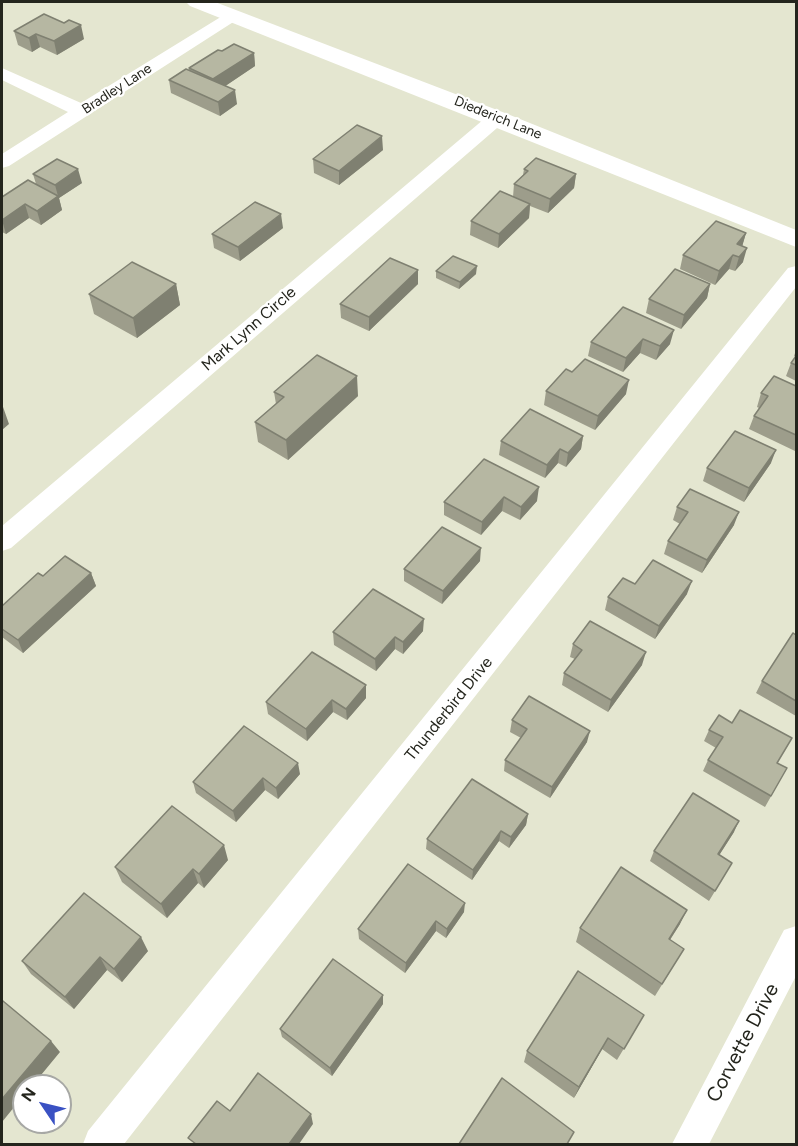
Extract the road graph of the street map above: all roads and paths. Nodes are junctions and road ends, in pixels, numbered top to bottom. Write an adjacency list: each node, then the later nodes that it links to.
1 (197, 2): 2 (street, Diederich Lane)
2 (232, 15): 4 (street, Bradley Lane); 5 (street, Diederich Lane)
3 (2, 73): 4 (street)
4 (82, 111): 6 (street, Bradley Lane)
5 (497, 118): 7 (street, Diederich Lane); 9 (street, Mark Lynn Circle)
6 (2, 162)
7 (796, 239)
8 (796, 273): 11 (street, Thunderbird Drive)
9 (2, 541)
10 (796, 942): 12 (street, Corvette Drive)
11 (101, 1144)
12 (690, 1144)

